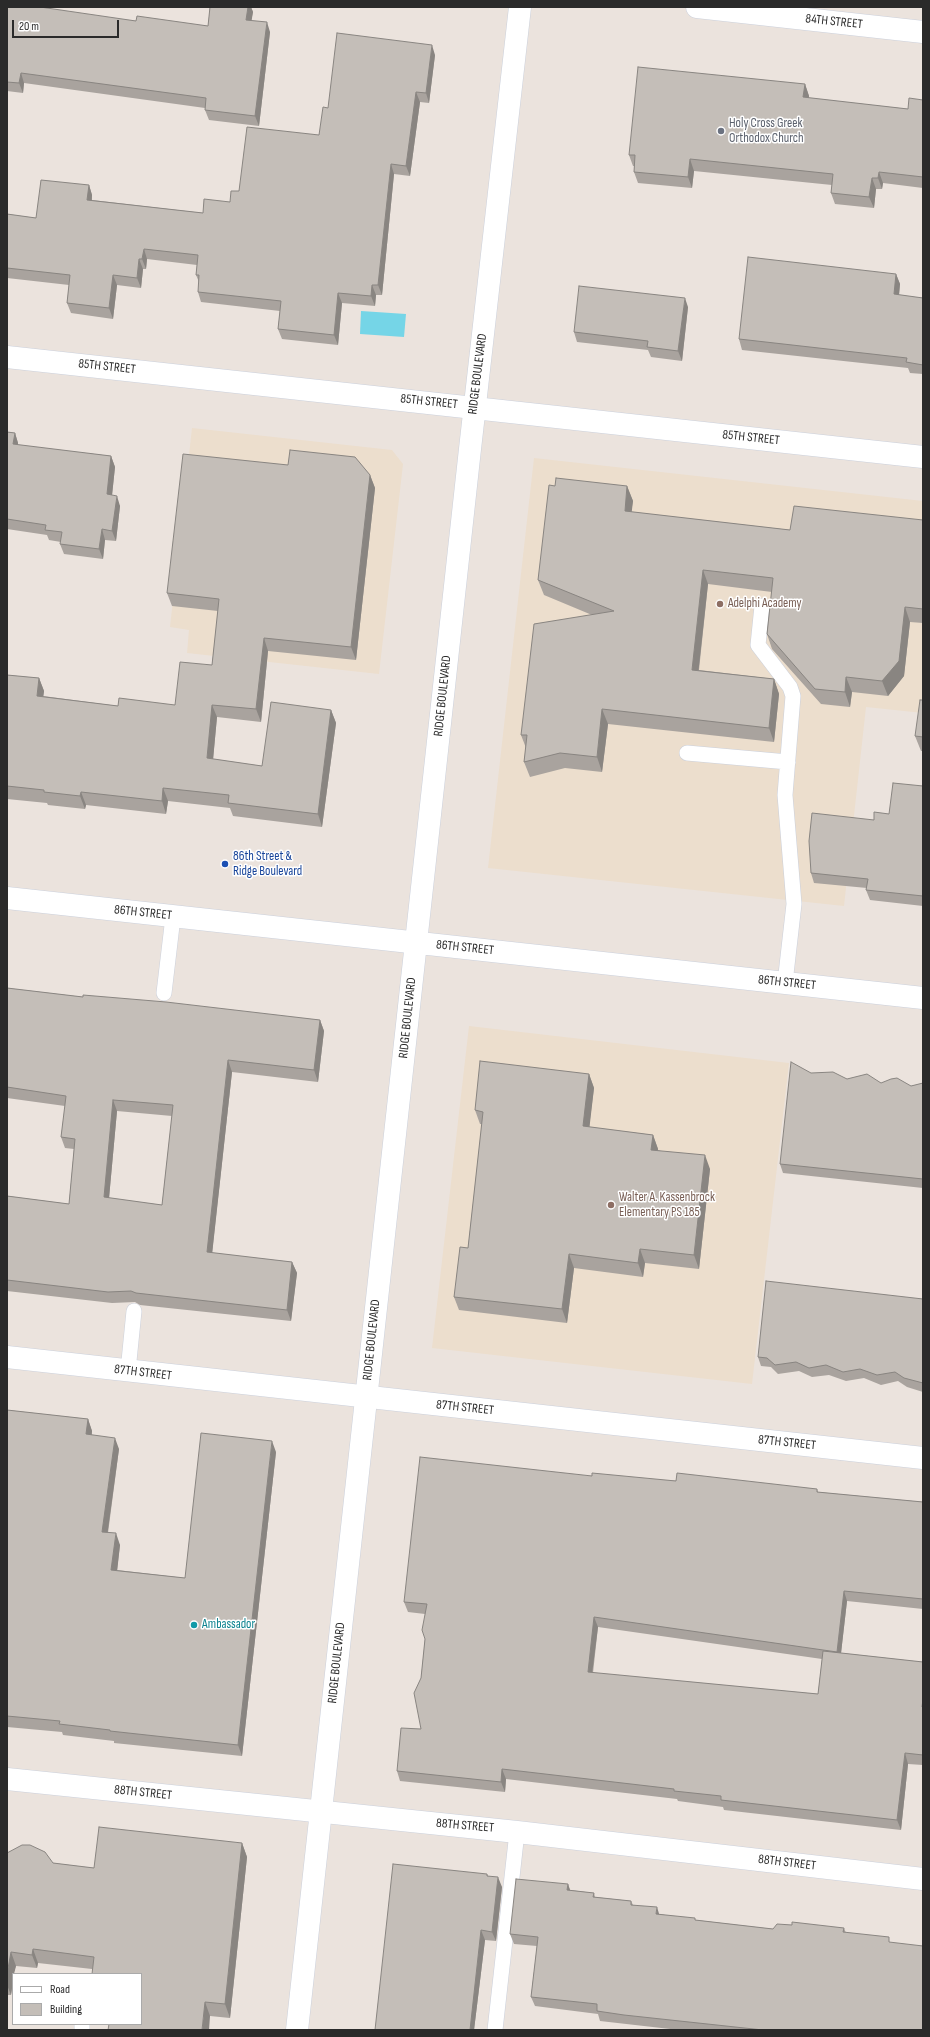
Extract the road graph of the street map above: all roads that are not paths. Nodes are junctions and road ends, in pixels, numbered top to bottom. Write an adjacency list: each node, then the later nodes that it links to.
1 (520, 7): 5 (street, RIDGE BOULEVARD)
2 (697, 7): 3 (street, 84TH STREET)
3 (923, 32)
4 (7, 357): 5 (street, 85TH STREET)
5 (474, 407): 6 (street, 85TH STREET); 12 (street, RIDGE BOULEVARD)
6 (923, 457)
7 (762, 606): 9 (lane)
8 (687, 753): 9 (lane)
9 (788, 762): 13 (lane)
10 (7, 898): 11 (street, 86TH STREET)
11 (173, 917): 12 (street, 86TH STREET); 14 (lane)
12 (416, 943): 13 (street, 86TH STREET); 19 (street, RIDGE BOULEVARD)
13 (785, 983): 15 (street, 86TH STREET)
14 (164, 993)
15 (923, 998)
16 (134, 1311): 18 (lane)
17 (7, 1357): 18 (street, 87TH STREET)
18 (128, 1371): 19 (street, 87TH STREET)
19 (366, 1397): 20 (street, 87TH STREET); 22 (street, RIDGE BOULEVARD)
20 (923, 1458)
21 (7, 1779): 22 (street, 88TH STREET)
22 (320, 1812): 23 (street, 88TH STREET); 25 (street, RIDGE BOULEVARD)
23 (517, 1832): 24 (street, 88TH STREET); 26 (lane)
24 (923, 1879)
25 (297, 2030)
26 (496, 2030)

